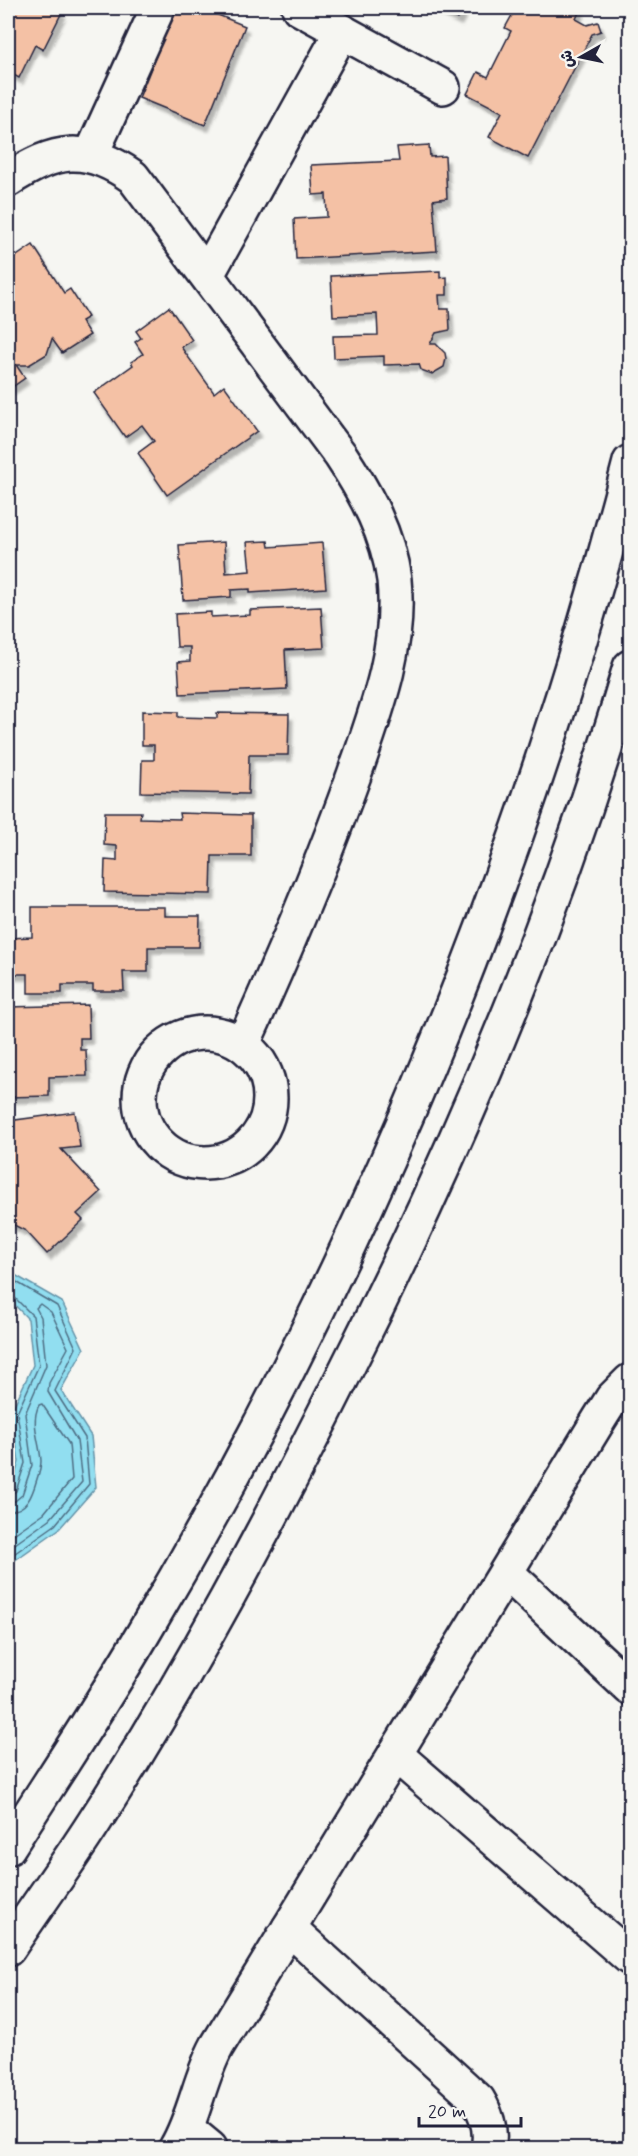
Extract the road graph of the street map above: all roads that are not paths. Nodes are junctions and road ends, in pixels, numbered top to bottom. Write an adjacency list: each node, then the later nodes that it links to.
1 (158, 8): 5 (street)
2 (299, 8): 3 (street)
3 (342, 31): 4 (street); 7 (street)
4 (443, 87)
5 (91, 155): 6 (street); 7 (street)
6 (8, 180)
7 (207, 275): 10 (street)
8 (630, 462): 15 (street)
9 (630, 667): 17 (street)
10 (243, 1044)
11 (630, 1381): 12 (street)
12 (507, 1573): 13 (street); 14 (street)
13 (630, 1688)
14 (395, 1754): 16 (street); 18 (street)
15 (8, 1848)
16 (289, 1928): 19 (street); 20 (street)
17 (8, 1949)
18 (630, 1958)
19 (191, 2142)
20 (488, 2148)

